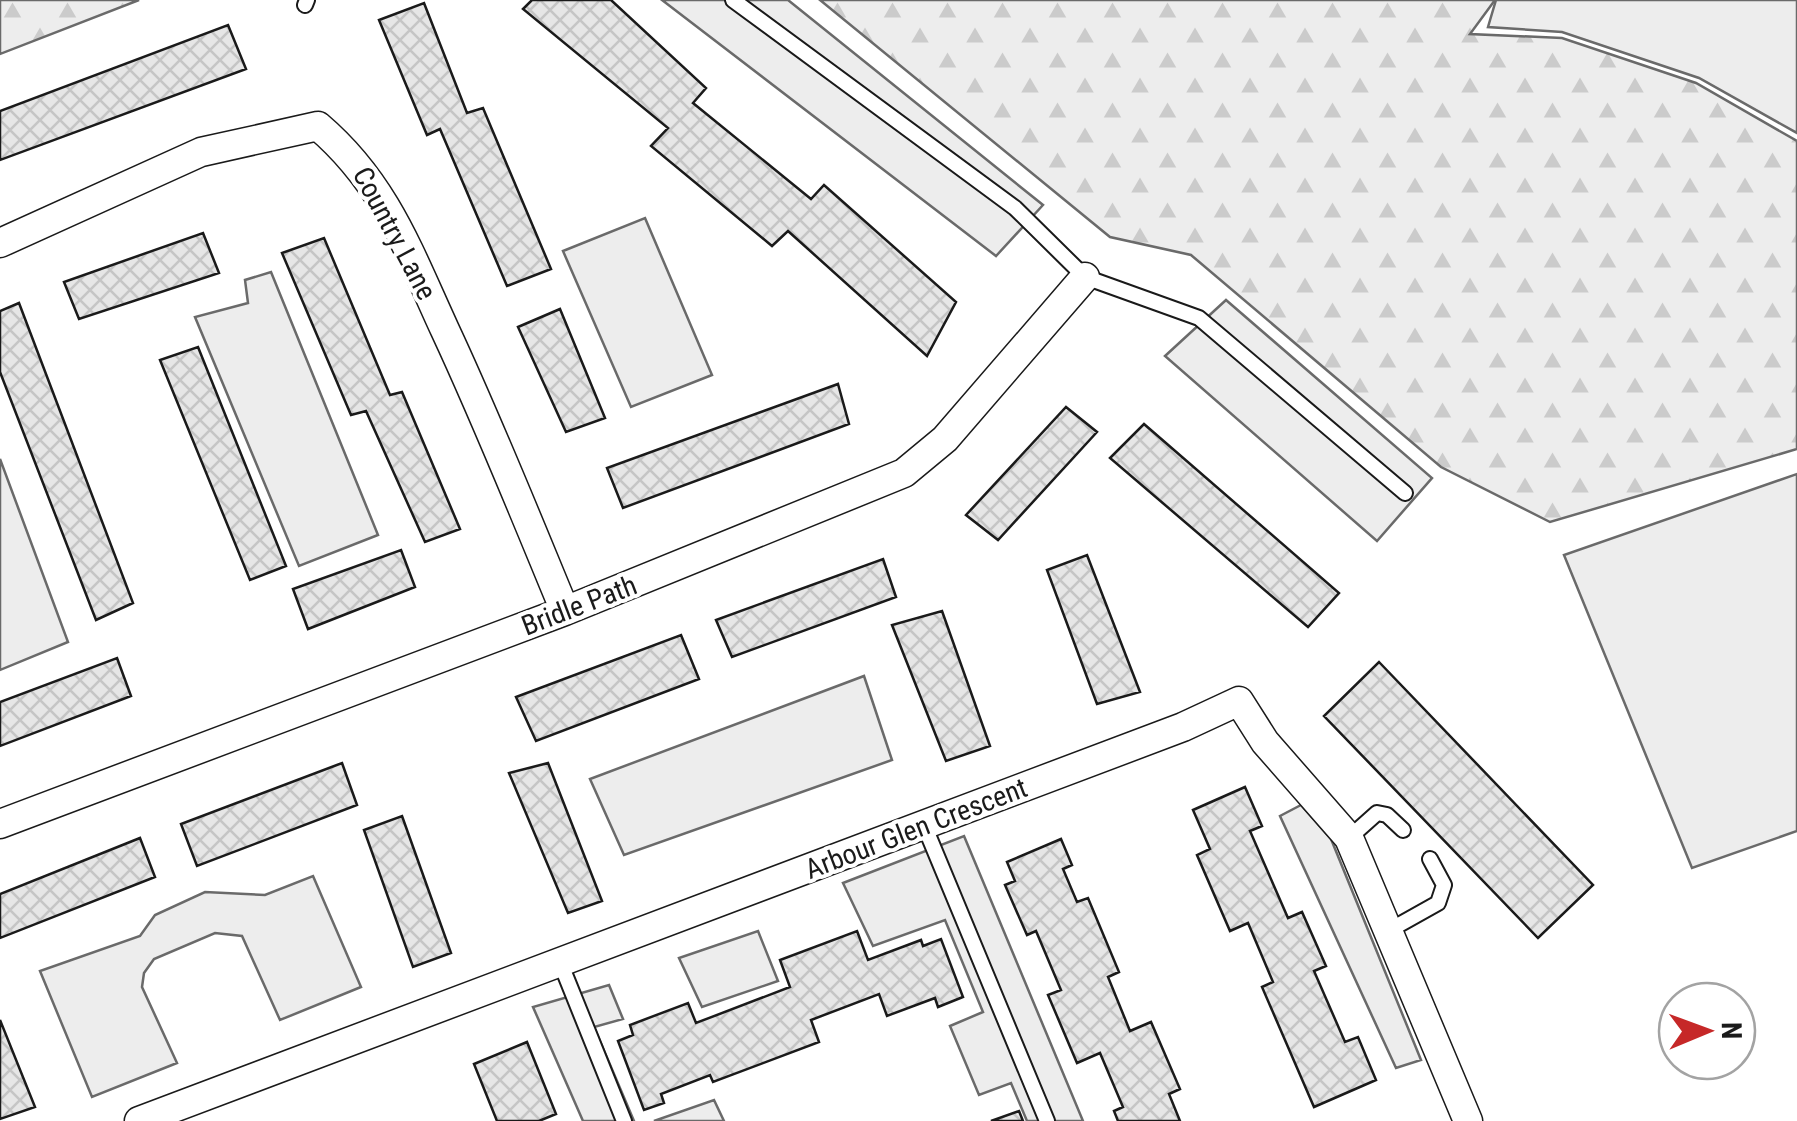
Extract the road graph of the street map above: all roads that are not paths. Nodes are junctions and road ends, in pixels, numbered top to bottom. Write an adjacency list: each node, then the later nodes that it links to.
1 (734, 0): 3 (lane)
2 (0, 243): 5 (street, Country Lane)
3 (1086, 278): 4 (lane); 5 (street, Bridle Path)
4 (1405, 493)
5 (565, 611): 6 (street, Bridle Path)
6 (0, 824)
7 (924, 825): 9 (street, Arbour Glen Crescent); 12 (street, Arbour Glen Crescent); 15 (lane)
8 (1404, 830): 9 (lane)
9 (1349, 838): 11 (street, Arbour Glen Crescent)
10 (1430, 859): 11 (lane)
11 (1388, 930): 16 (street, Arbour Glen Crescent)
12 (560, 962): 13 (street, Arbour Glen Crescent); 14 (lane)
13 (139, 1121)
14 (624, 1121)
15 (1047, 1121)
16 (1468, 1121)

